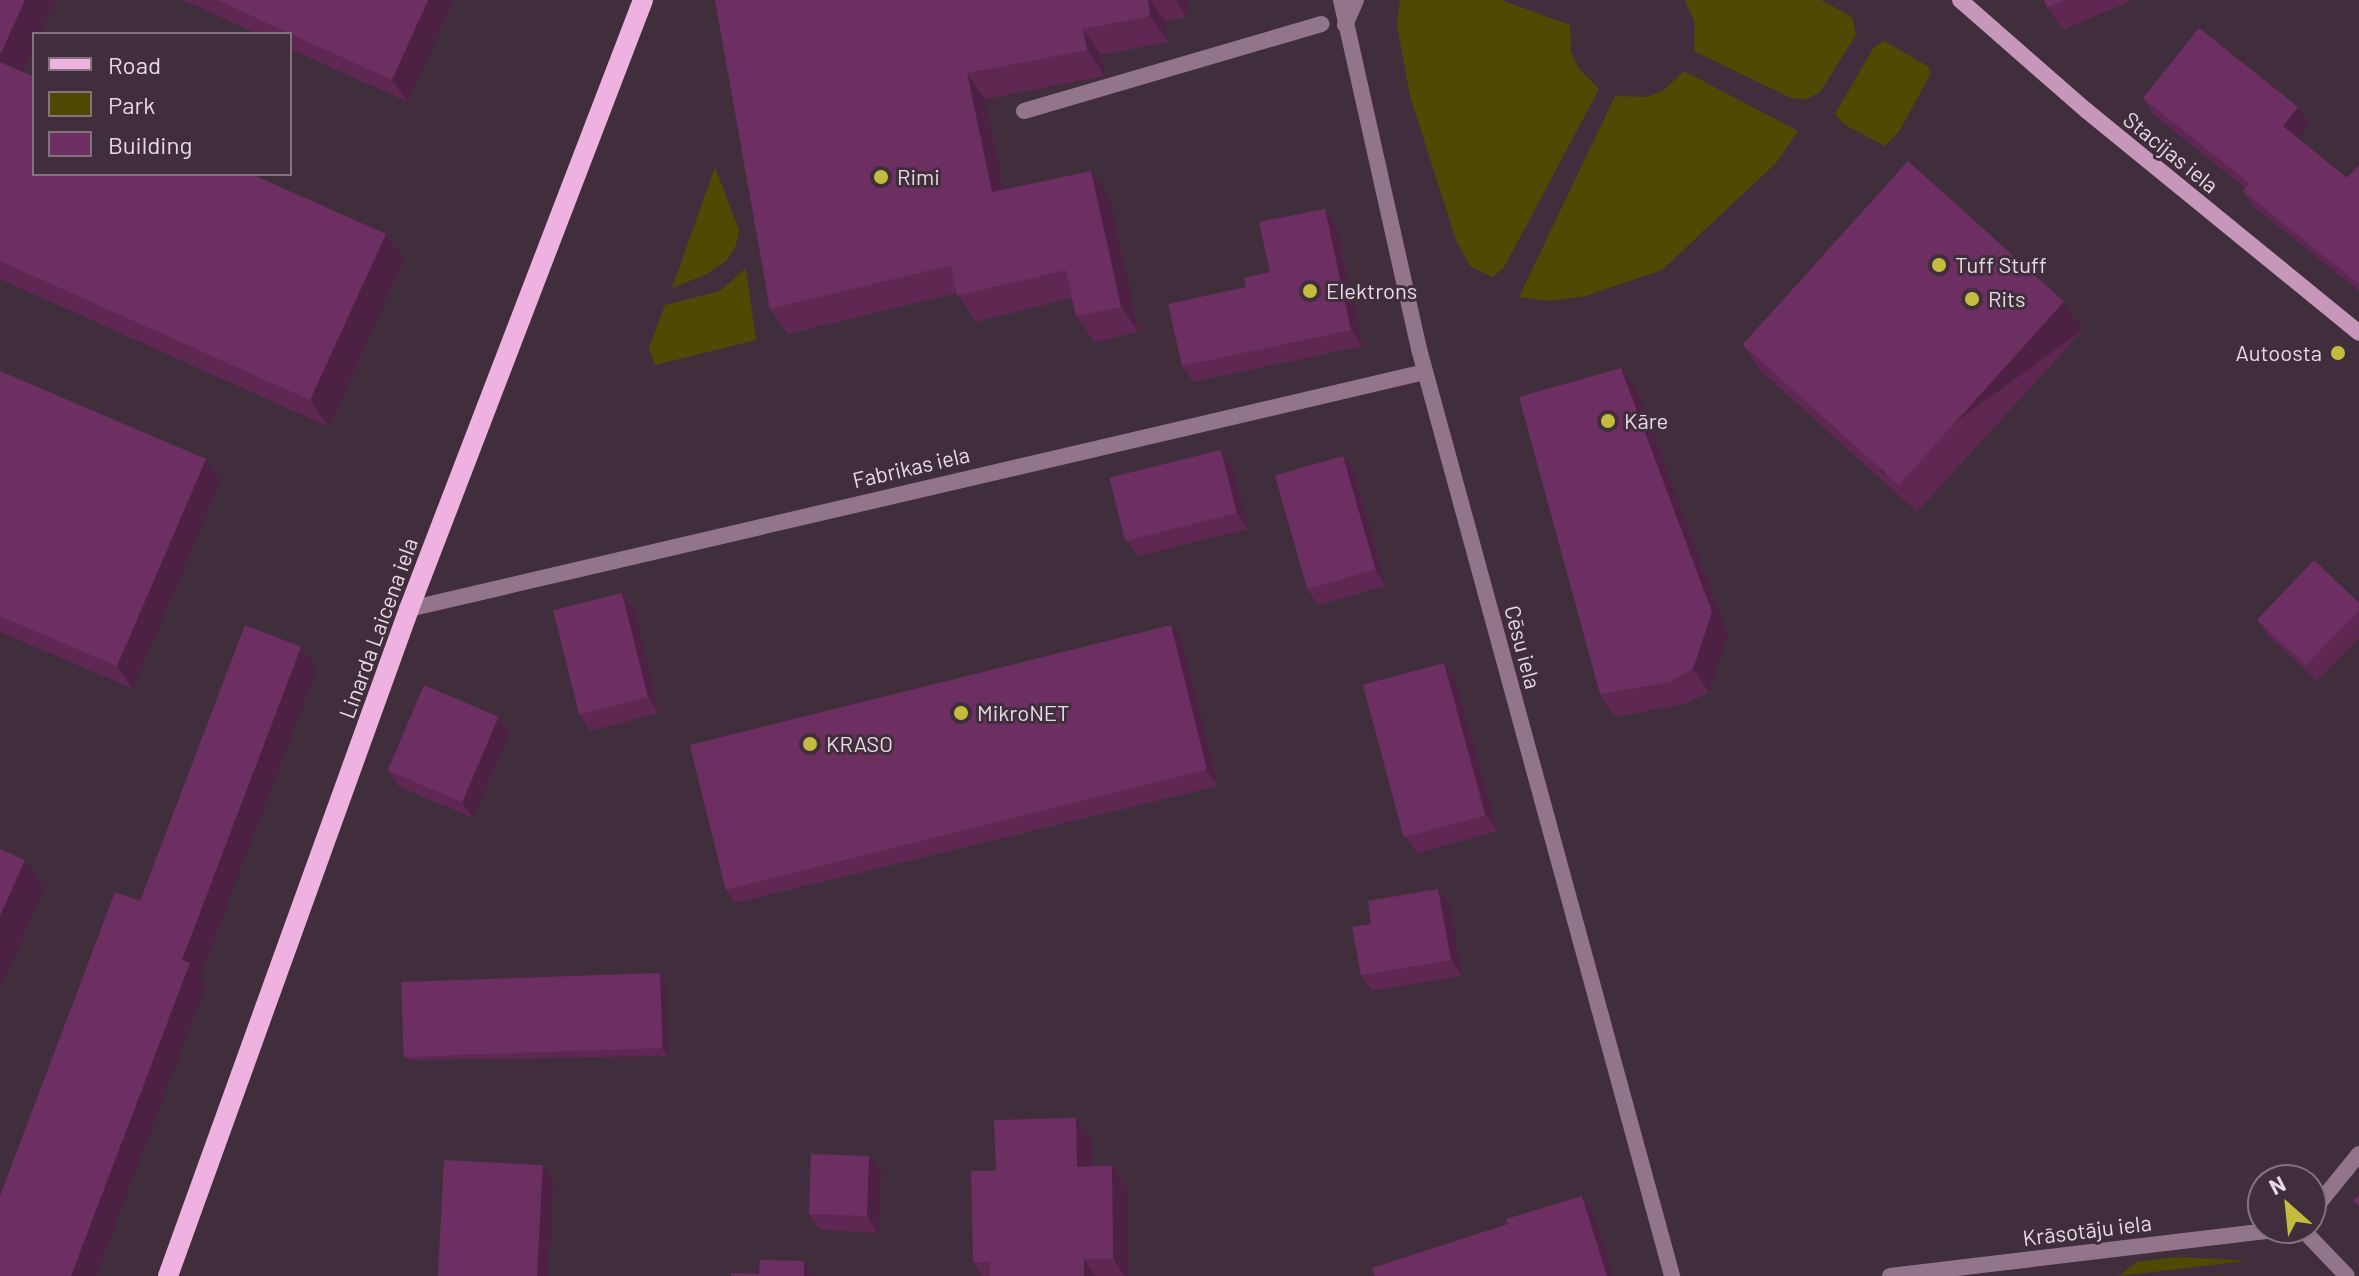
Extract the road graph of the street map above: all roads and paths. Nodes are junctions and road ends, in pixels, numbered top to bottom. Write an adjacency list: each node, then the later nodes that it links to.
1 (643, 0): 10 (main road, Linarda Laicena iela)
2 (1341, 0): 6 (street, Cēsu iela)
3 (1356, 0): 6 (street)
4 (1960, 0): 8 (main road, Stacijas iela)
5 (1322, 24): 7 (street)
6 (1344, 27): 9 (street, Cēsu iela)
7 (1024, 111)
8 (2359, 333)
9 (1425, 372): 10 (street, Fabrikas iela); 16 (street, Cēsu iela)
10 (409, 609): 15 (main road, Linarda Laicena iela)
11 (2359, 1154): 12 (street)
12 (2327, 1193)
13 (2247, 1233): 17 (street, Krāsotāju iela)
14 (2316, 1244): 18 (street)
15 (168, 1276)
16 (1672, 1276)
17 (1890, 1276)
18 (2347, 1276)

